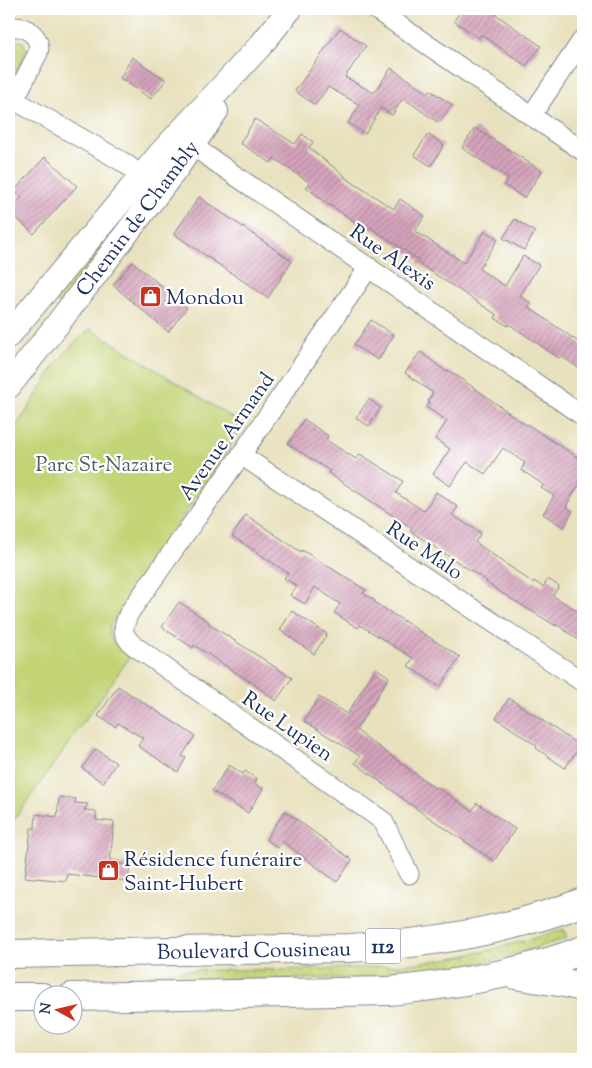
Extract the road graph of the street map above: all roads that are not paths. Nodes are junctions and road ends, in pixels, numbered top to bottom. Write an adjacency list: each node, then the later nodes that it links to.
1 (290, 9): 7 (street, Chemin de Chambly)
2 (375, 9): 6 (street)
3 (9, 28): 5 (street)
4 (583, 39): 6 (street)
5 (11, 99): 9 (street)
6 (531, 116): 8 (street)
7 (185, 140): 9 (street, Chemin de Chambly); 10 (street, Rue Alexis); 12 (street, Chemin de Chambly)
8 (583, 151)
9 (142, 176): 11 (street, Chemin de Chambly)
10 (368, 267): 14 (street, Rue Alexis); 15 (street, Avenue Armand)
11 (11, 329): 12 (street)
12 (40, 347): 13 (street, Chemin de Chambly)
13 (9, 386)
14 (583, 416)
15 (241, 455): 16 (street, Avenue Armand); 17 (street, Rue Malo)
16 (123, 631): 18 (street, Rue Lupien)
17 (583, 682)
18 (409, 874)
19 (583, 902): 21 (main road, Boulevard Cousineau / 112)
20 (583, 950): 22 (main road, Boulevard Cousineau / 112)
21 (9, 954)
22 (504, 974): 23 (main road); 24 (main road, Boulevard Cousineau / 112)
23 (583, 987)
24 (82, 996)
25 (9, 997): 26 (main road)
26 (32, 997)

